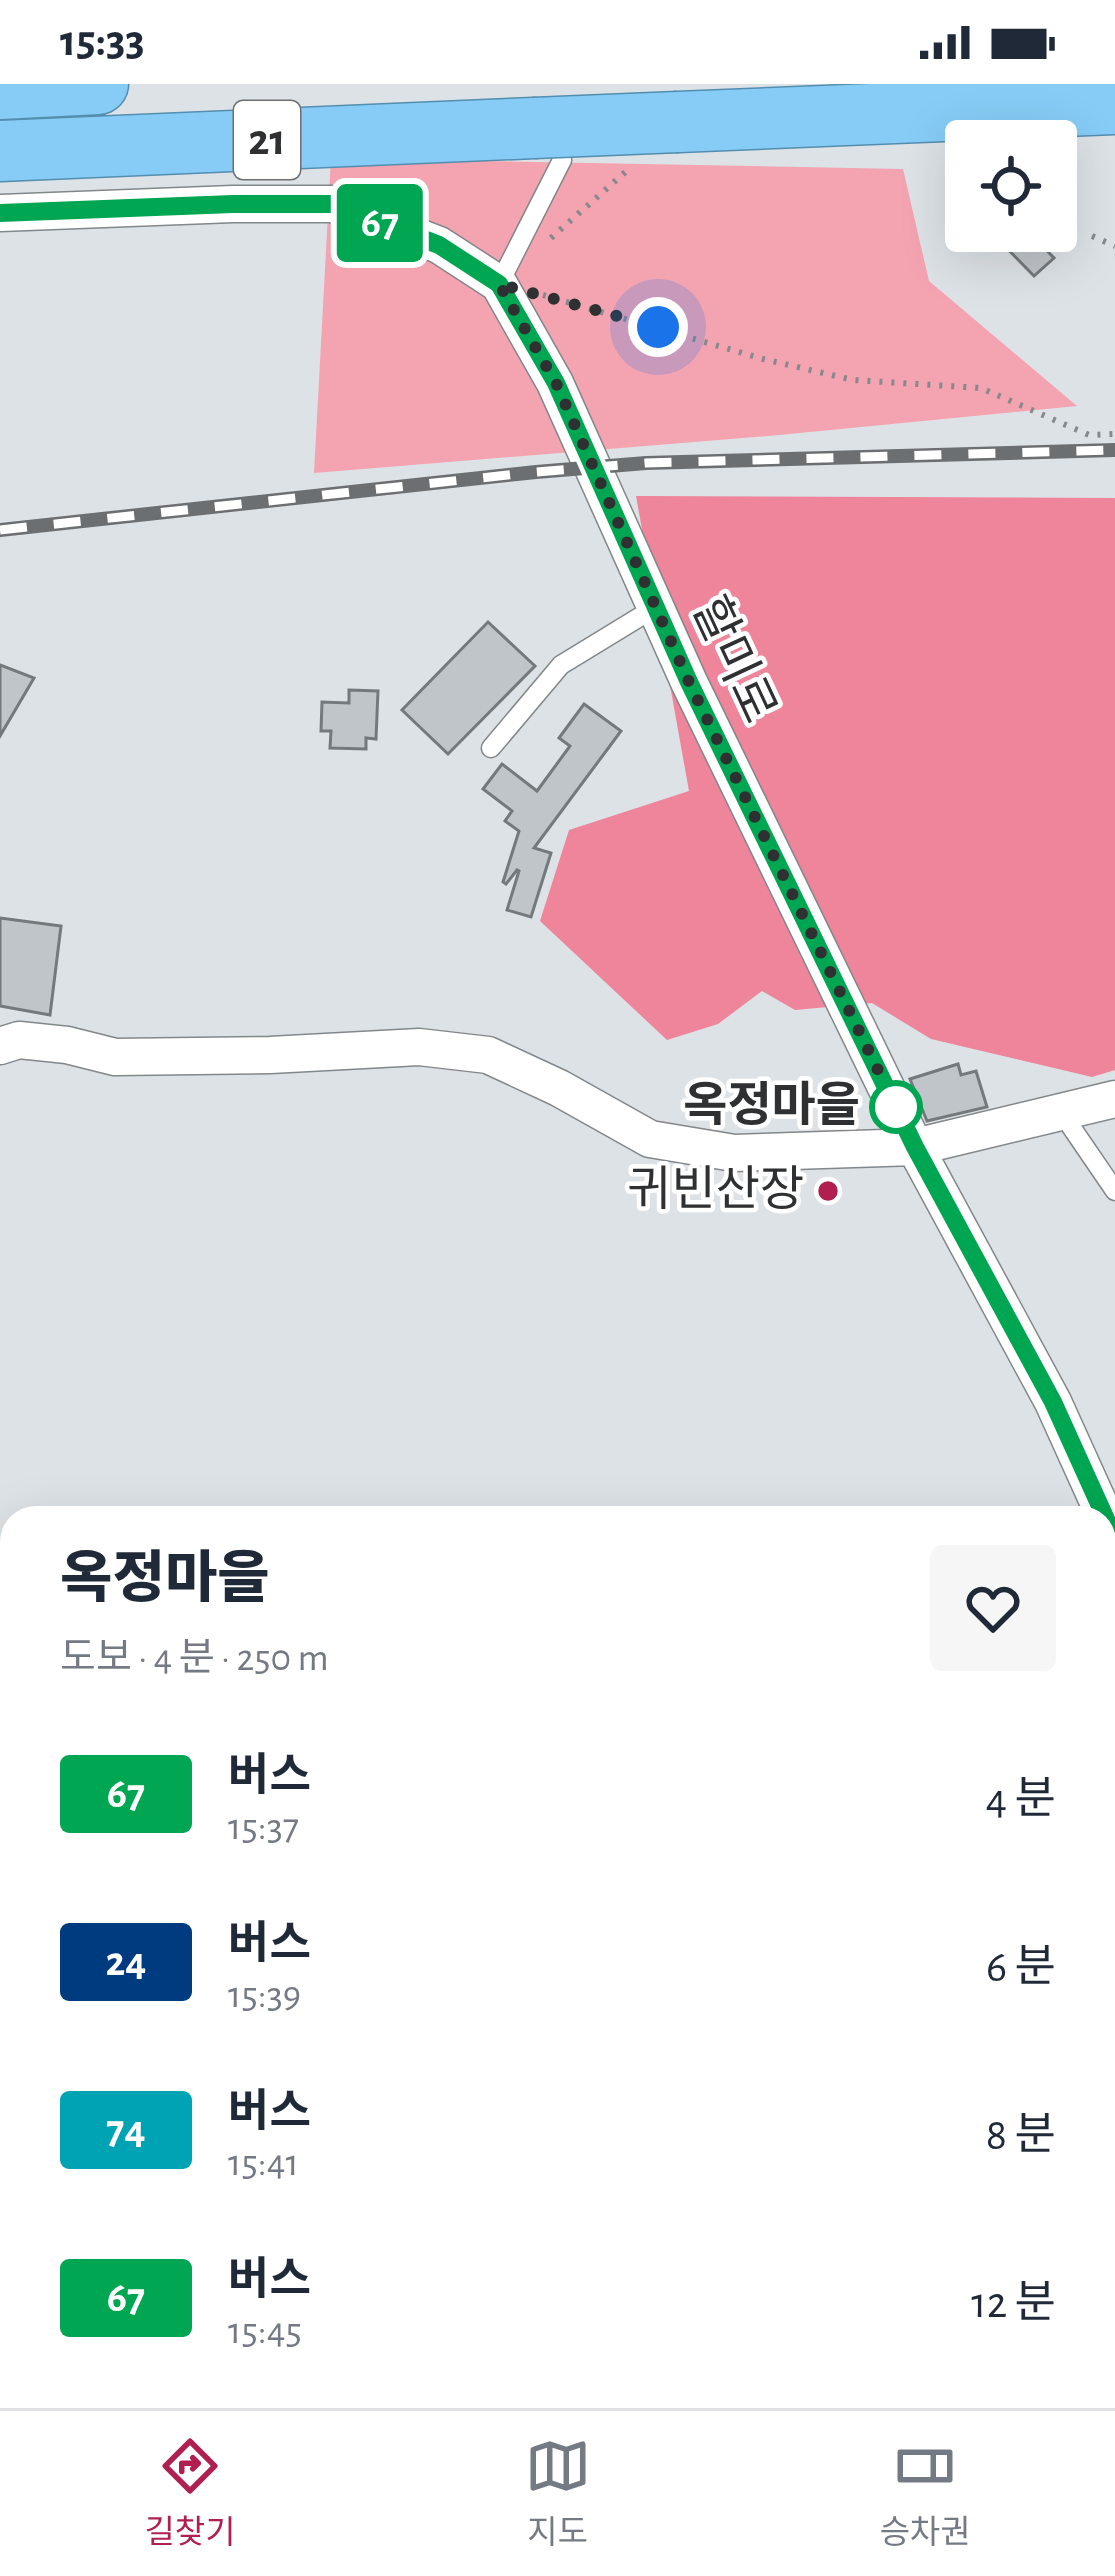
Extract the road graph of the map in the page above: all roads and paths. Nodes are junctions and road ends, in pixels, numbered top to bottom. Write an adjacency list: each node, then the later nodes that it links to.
1 (98, 84): 2 (highway)
2 (0, 88)
3 (1115, 104): 4 (highway, 21)
4 (659, 141): 5 (highway, 21, bridge); 9 (path)
5 (548, 144): 6 (highway, 21); 11 (lane)
6 (0, 151)
7 (0, 213): 11 (street, 할미로)
8 (1092, 236): 10 (path)
9 (552, 237)
10 (1115, 246)
11 (499, 284): 12 (path); 13 (street, 할미로)
12 (1115, 434)
13 (656, 608): 14 (lane); 18 (street, 할미로)
14 (491, 748)
15 (0, 1046): 18 (street)
16 (1115, 1099): 17 (street)
17 (1061, 1112): 18 (street); 19 (lane)
18 (915, 1147): 20 (street, 할미로)
19 (1115, 1190)
20 (1100, 1506)

